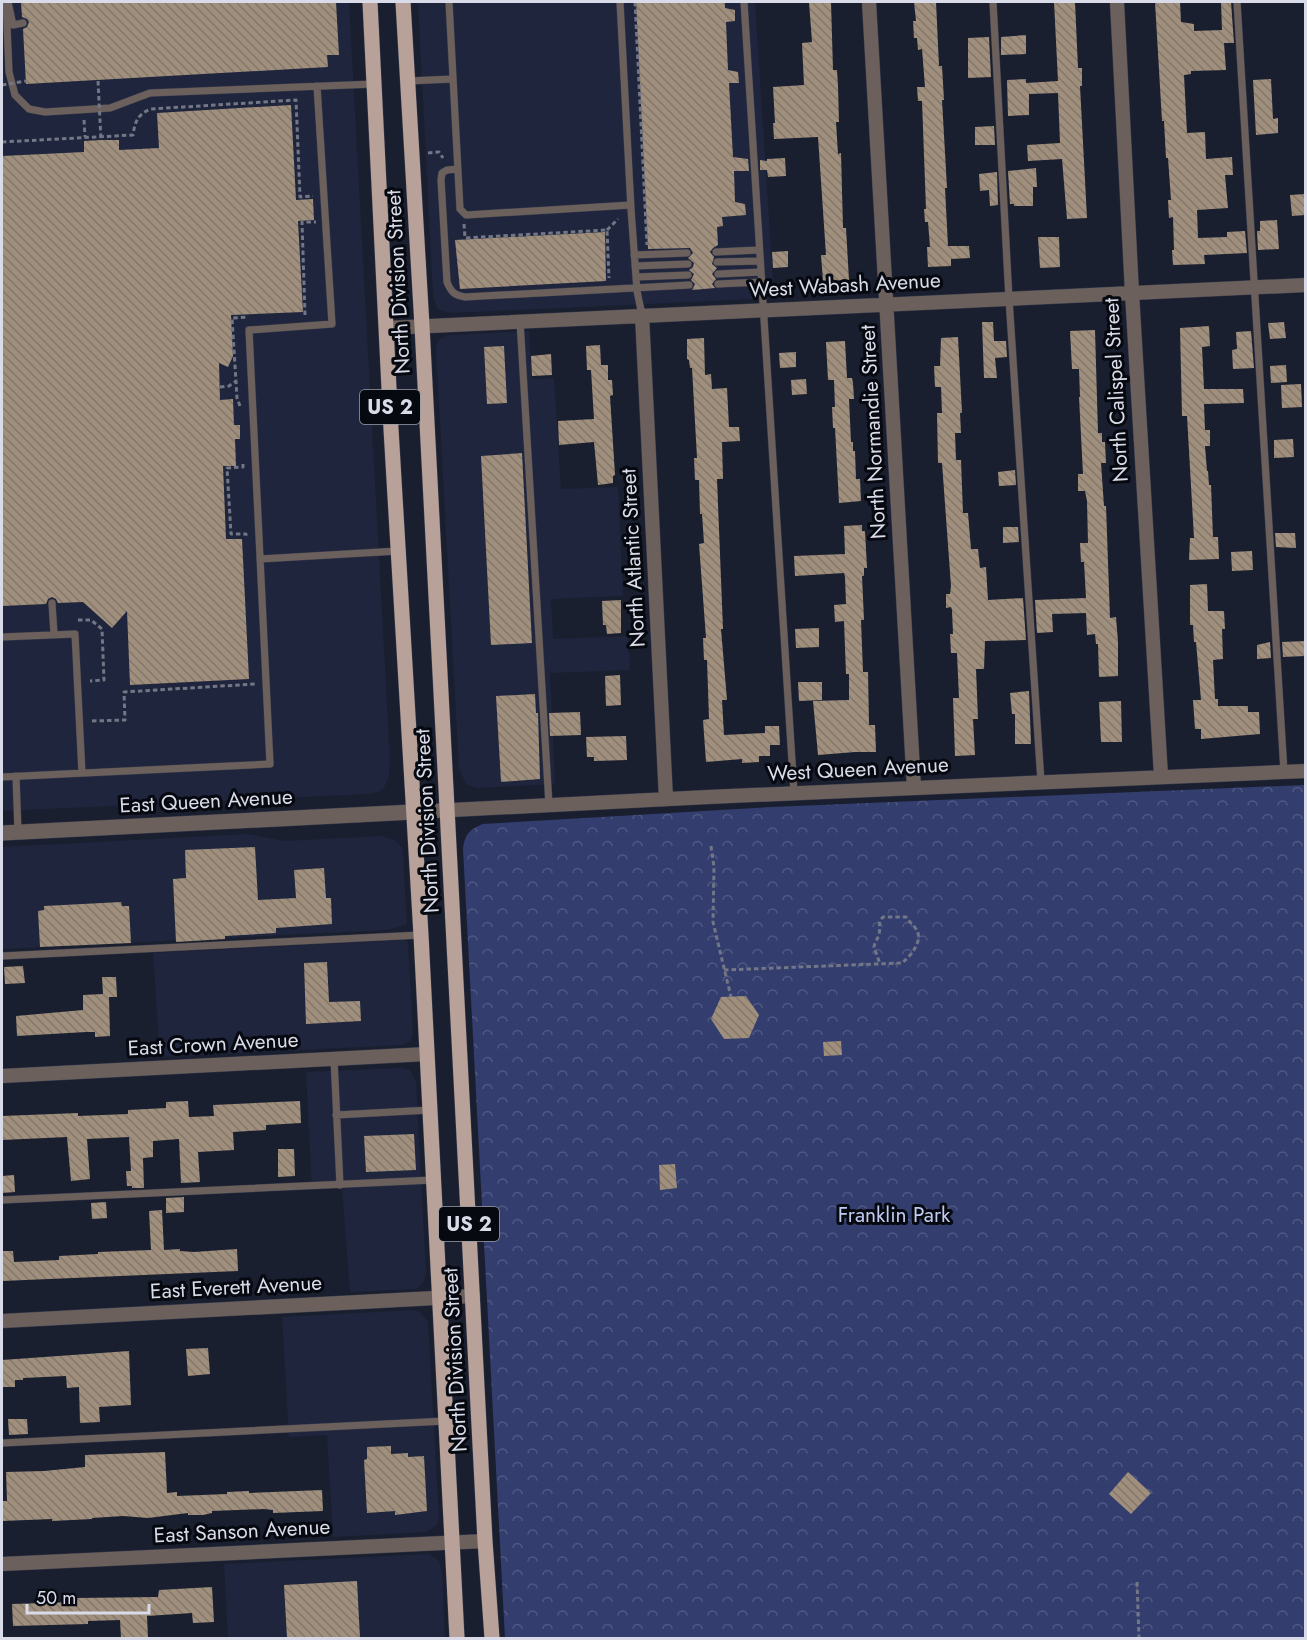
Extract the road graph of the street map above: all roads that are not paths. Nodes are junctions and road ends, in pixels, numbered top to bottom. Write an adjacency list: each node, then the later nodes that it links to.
1 (7, 2): 11 (lane); 15 (lane)
2 (370, 2): 14 (main road, North Division Street / US 2)
3 (403, 2): 13 (main road, North Division Street / US 2)
4 (449, 2): 12 (lane)
5 (620, 2): 17 (lane)
6 (744, 2): 18 (lane)
7 (868, 2): 38 (street, North Normandie Street)
8 (993, 2): 37 (lane)
9 (1117, 2): 36 (street, North Calispel Street)
10 (1237, 2): 35 (lane)
11 (22, 23)
12 (453, 79): 13 (lane); 16 (lane)
13 (408, 81): 42 (main road, North Division Street / US 2)
14 (374, 84): 15 (lane); 43 (main road, North Division Street / US 2)
15 (317, 86): 45 (lane)
16 (458, 169): 17 (lane); 34 (lane)
17 (631, 205): 21 (lane)
18 (759, 250): 19 (lane); 22 (lane)
19 (717, 252)
20 (687, 253): 21 (lane)
21 (634, 255): 25 (lane)
22 (760, 261): 23 (lane); 26 (lane)
23 (717, 262)
24 (688, 264): 25 (lane)
25 (635, 266): 29 (lane)
26 (761, 272): 27 (lane); 30 (lane)
27 (718, 274)
28 (688, 275): 29 (lane)
29 (636, 277): 34 (lane)
30 (761, 282): 31 (lane); 39 (lane)
31 (718, 284)
32 (689, 285): 34 (lane)
33 (1305, 285): 35 (street, West Wabash Avenue)
34 (636, 287): 40 (lane)
35 (1254, 288): 36 (street, West Wabash Avenue); 50 (lane)
36 (1132, 293): 37 (street, West Wabash Avenue); 52 (street, North Calispel Street)
37 (1009, 299): 38 (street, West Wabash Avenue); 55 (lane)
38 (887, 304): 39 (street, West Wabash Avenue); 56 (street, North Normandie Street)
39 (763, 310): 40 (street, West Wabash Avenue); 57 (lane)
40 (642, 315): 41 (street, West Wabash Avenue); 58 (street, North Atlantic Street)
41 (520, 321): 42 (street, West Wabash Avenue); 59 (lane)
42 (422, 326): 43 (street, West Wabash Avenue); 60 (main road, North Division Street / US 2)
43 (387, 328): 44 (main road, North Division Street / US 2)
44 (398, 551): 45 (lane); 61 (main road, North Division Street / US 2)
45 (260, 559): 51 (lane)
46 (52, 603): 47 (lane)
47 (54, 634): 48 (lane); 51 (lane)
48 (2, 637)
49 (1305, 771): 50 (street, West Queen Avenue)
50 (1284, 772): 52 (street, West Queen Avenue)
51 (81, 773): 54 (lane)
52 (1161, 776): 55 (street, West Queen Avenue)
53 (2, 777): 54 (lane)
54 (16, 777): 63 (lane)
55 (1041, 782): 56 (street, West Queen Avenue)
56 (914, 788): 57 (street, West Queen Avenue)
57 (794, 793): 58 (street, West Queen Avenue)
58 (666, 799): 59 (street, West Queen Avenue)
59 (549, 805): 60 (street, West Queen Avenue)
60 (447, 810): 61 (street, West Queen Avenue); 74 (main road, North Division Street / US 2)
61 (413, 812): 63 (street, East Queen Avenue); 64 (main road, North Division Street / US 2)
62 (2, 832): 63 (street, East Queen Avenue)
63 (18, 832)
64 (421, 935): 65 (lane); 66 (main road, North Division Street / US 2)
65 (2, 956)
66 (427, 1054): 67 (street, East Crown Avenue); 69 (main road, North Division Street / US 2)
67 (333, 1059): 68 (street, East Crown Avenue); 70 (lane)
68 (2, 1076)
69 (430, 1110): 70 (lane); 71 (main road, North Division Street / US 2)
70 (336, 1114): 72 (lane)
71 (433, 1180): 72 (lane); 75 (main road, North Division Street / US 2)
72 (340, 1185): 73 (lane)
73 (2, 1200)
74 (473, 1296): 75 (street, East Everett Avenue); 79 (main road, North Division Street / US 2)
75 (440, 1298): 76 (street, East Everett Avenue); 77 (main road, North Division Street / US 2)
76 (2, 1321)
77 (446, 1421): 78 (lane); 80 (main road, North Division Street / US 2)
78 (2, 1443)
79 (485, 1541): 80 (street, East Sanson Avenue); 83 (main road, North Division Street / US 2)
80 (452, 1542): 81 (street, East Sanson Avenue); 82 (main road, North Division Street / US 2)
81 (2, 1564)
82 (457, 1638)
83 (492, 1638)

